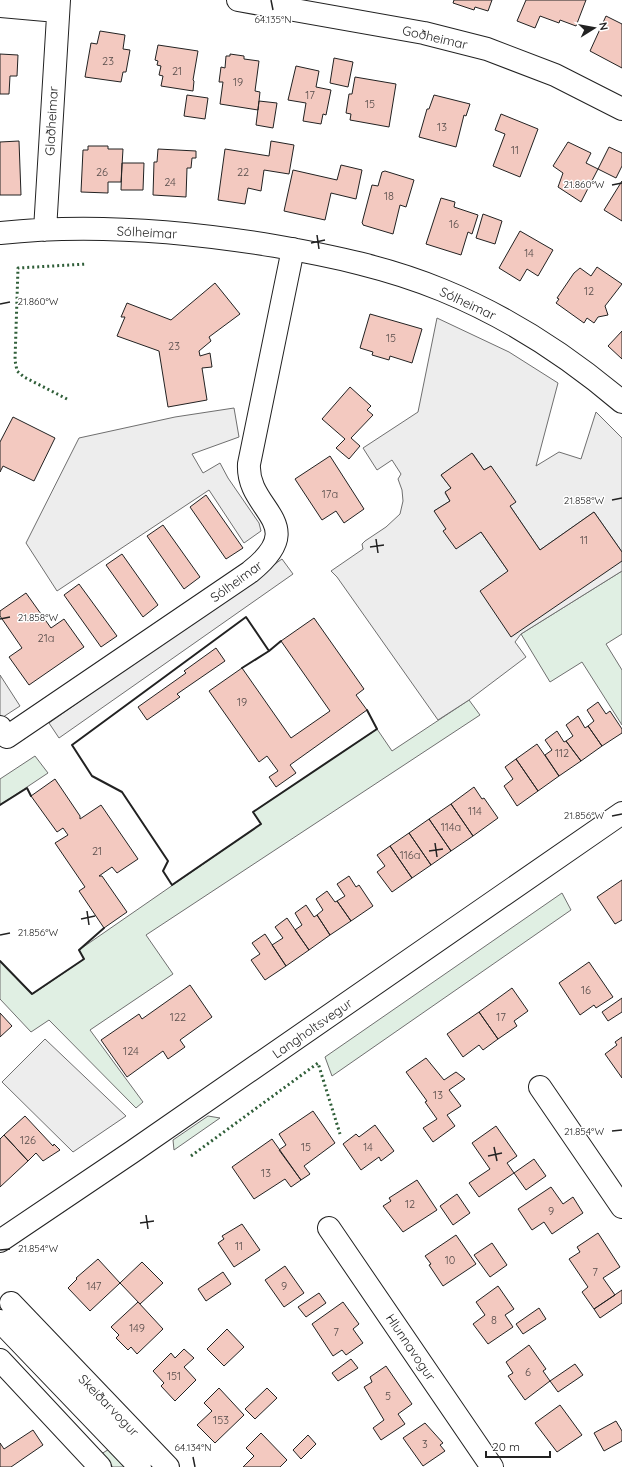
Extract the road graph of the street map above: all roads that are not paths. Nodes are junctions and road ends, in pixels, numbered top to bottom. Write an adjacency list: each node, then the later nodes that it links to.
1 (238, 0): 4 (street, Goðheimar)
2 (0, 6): 3 (street, Glaðheimar)
3 (58, 6): 5 (street, Glaðheimar)
4 (622, 109)
5 (45, 230): 6 (street, Sólheimar); 7 (street, Sólheimar)
6 (0, 234)
7 (293, 250): 8 (street, Sólheimar); 9 (street, Sólheimar)
8 (622, 402)
9 (0, 728)
10 (622, 813): 14 (street, Langholtsvegur)
11 (540, 1087): 12 (street)
12 (622, 1207)
13 (329, 1228): 22 (street, Hlunnavogur)
14 (0, 1241)
15 (11, 1302): 17 (street, Skeiðarvogur)
16 (0, 1321): 17 (street, Skeiðarvogur)
17 (42, 1350): 20 (street, Skeiðarvogur); 21 (street, Skeiðarvogur)
18 (0, 1360): 19 (street)
19 (100, 1467)
20 (140, 1467)
21 (168, 1467)
22 (492, 1467)

